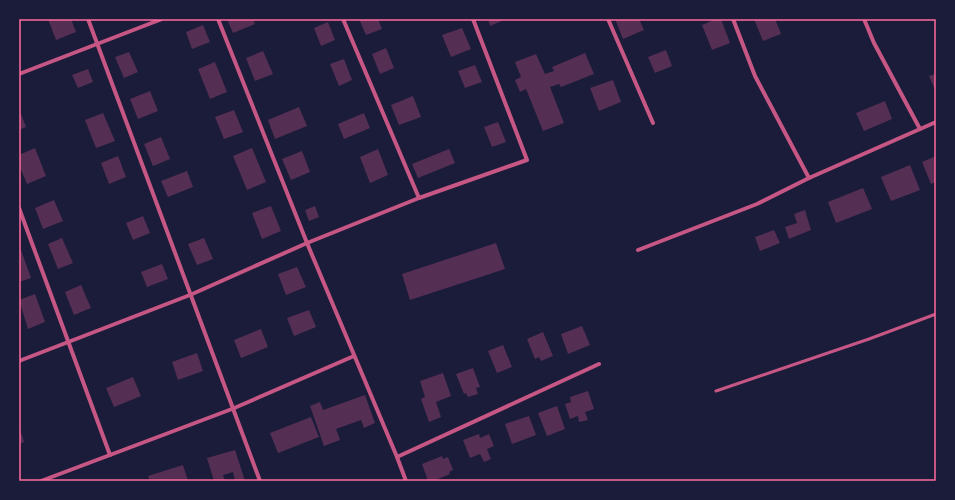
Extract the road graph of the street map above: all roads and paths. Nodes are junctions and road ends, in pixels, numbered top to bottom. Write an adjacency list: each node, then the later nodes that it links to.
1 (88, 19): 9 (street)
2 (162, 19): 9 (street)
3 (218, 19): 17 (street)
4 (343, 19): 15 (street)
5 (473, 19): 15 (street)
6 (608, 19): 12 (street)
7 (734, 19): 14 (street)
8 (864, 19): 13 (street)
9 (97, 44): 10 (street); 19 (street)
10 (19, 74)
11 (936, 122): 13 (street)
12 (652, 123)
13 (920, 129): 14 (street)
14 (809, 178): 18 (street)
15 (419, 198): 17 (street)
16 (19, 208): 21 (street)
17 (307, 243): 19 (street); 22 (street)
18 (638, 250)
19 (190, 295): 21 (street); 26 (street)
20 (936, 314): 25 (lane)
21 (67, 342): 23 (street); 27 (street)
22 (354, 356): 26 (street); 28 (street)
23 (19, 361)
24 (599, 364): 28 (street)
25 (716, 391)
26 (232, 409): 27 (street); 30 (street)
27 (110, 455): 29 (street)
28 (396, 457): 31 (street)
29 (41, 481)
30 (260, 481)
31 (406, 481)

